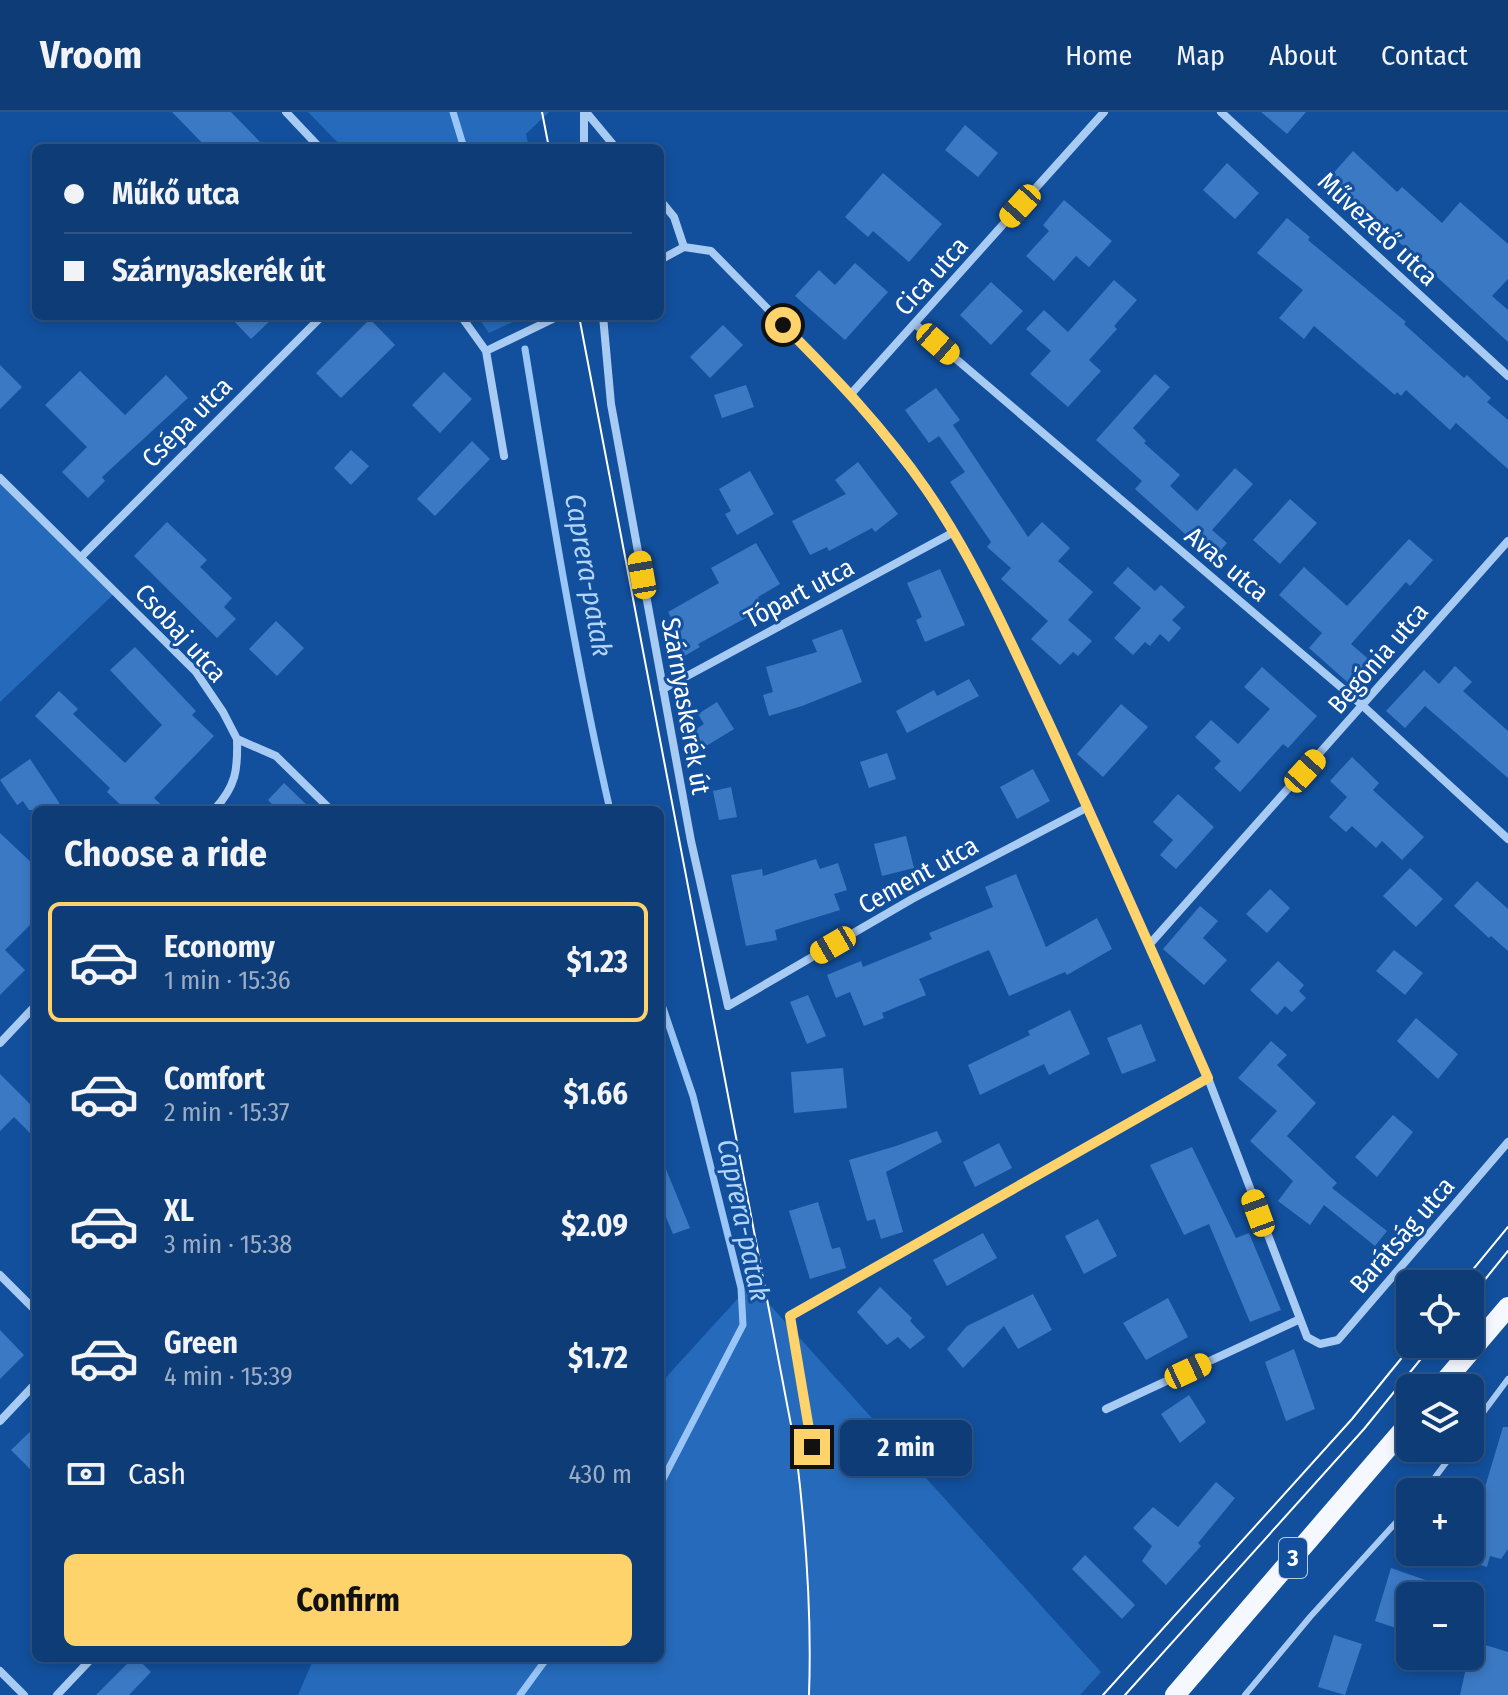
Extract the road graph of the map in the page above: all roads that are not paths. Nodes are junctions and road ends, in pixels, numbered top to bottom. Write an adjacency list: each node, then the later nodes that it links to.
1 (286, 112): 5 (street)
2 (585, 112): 6 (street); 7 (street)
3 (1104, 112): 15 (street, Cica utca)
4 (1221, 112): 17 (street, Művezető utca)
5 (316, 144)
6 (584, 144)
7 (613, 144)
8 (664, 205): 9 (street)
9 (684, 247): 10 (street); 18 (street)
10 (664, 258)
11 (318, 320): 23 (street, Csépa utca)
12 (464, 320): 16 (street)
13 (551, 320): 16 (street)
14 (603, 320): 24 (street, Szárnyaskerék út)
15 (915, 324): 18 (street, Cica utca); 25 (street, Avas utca)
16 (486, 351): 19 (street)
17 (1508, 376)
18 (851, 394): 21 (street)
19 (504, 456)
20 (0, 478): 23 (street, Csobaj utca)
21 (954, 532): 24 (street, Tópart utca); 29 (street)
22 (1508, 541): 25 (street, Begónia utca)
23 (81, 557): 26 (street, Csobaj utca)
24 (663, 689): 32 (street, Szárnyaskerék út)
25 (1363, 706): 30 (street, Avas utca); 31 (street, Begónia utca)
26 (237, 739): 27 (street); 28 (street)
27 (218, 806)
28 (327, 806)
29 (1088, 807): 31 (street); 32 (street, Cement utca)
30 (1508, 839)
31 (1149, 945): 35 (street)
32 (728, 1006)
33 (32, 1009): 34 (street)
34 (0, 1043)
35 (1208, 1078): 40 (street); 48 (street)
36 (1508, 1142): 40 (street, Barátság utca)
37 (0, 1275): 38 (street)
38 (32, 1307)
39 (1508, 1307): 41 (main road)
40 (1298, 1320): 44 (street)
41 (1451, 1374)
42 (1508, 1379): 45 (lane)
43 (32, 1387): 46 (street)
44 (1106, 1409)
45 (1484, 1411)
46 (0, 1421)
47 (1396, 1438): 54 (main road, 3)
48 (812, 1447)
49 (1396, 1522): 55 (lane)
50 (88, 1662): 53 (street)
51 (0, 1671): 52 (street)
52 (24, 1695)
53 (57, 1695)
54 (1175, 1695)
55 (1245, 1695)

